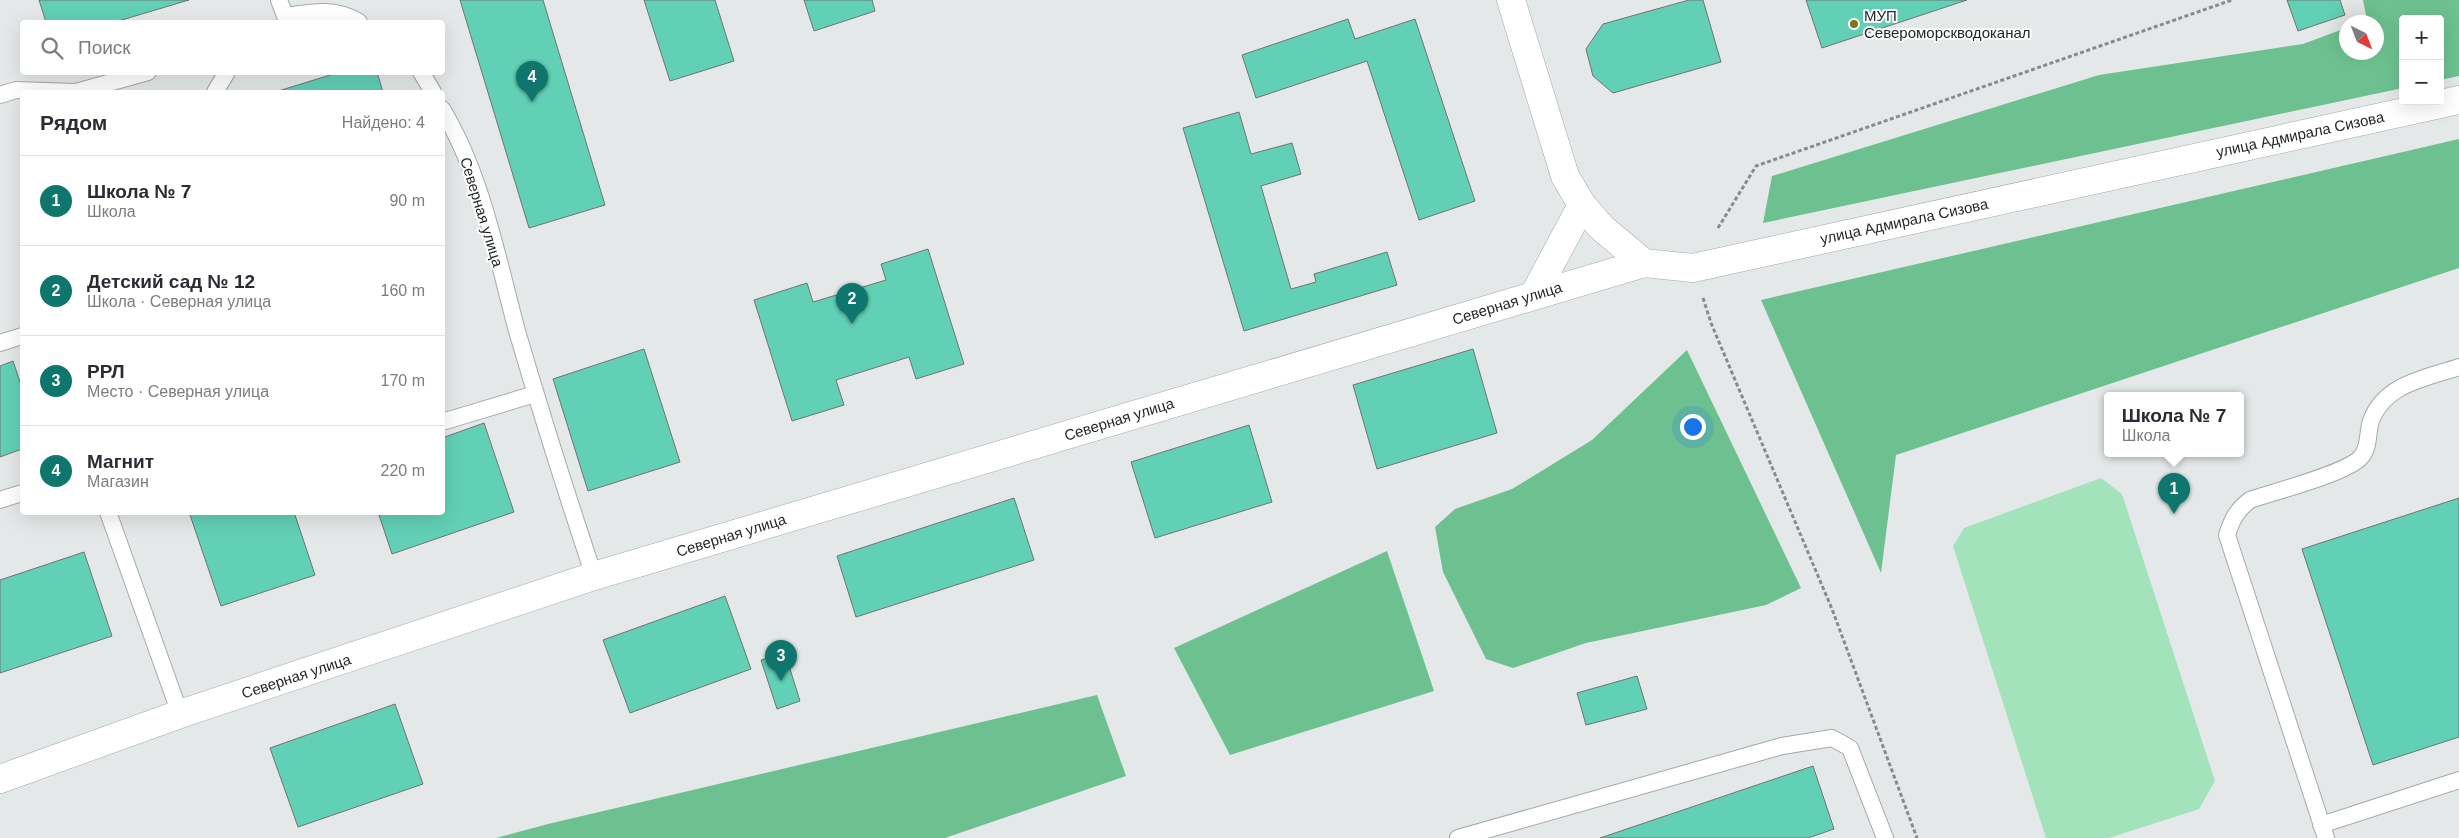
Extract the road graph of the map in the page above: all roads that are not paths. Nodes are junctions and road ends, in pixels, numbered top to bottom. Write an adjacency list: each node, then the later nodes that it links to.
1 (279, 0): 3 (lane)
2 (1511, 0): 15 (street)
3 (280, 19): 4 (lane)
4 (355, 20)
5 (137, 75): 9 (lane)
6 (225, 75): 10 (lane)
7 (423, 75): 11 (lane)
8 (20, 90): 12 (lane)
9 (83, 90)
10 (216, 90)
11 (432, 90)
12 (0, 95)
13 (2459, 100): 16 (street, улица Адмирала Сизова)
14 (445, 114): 21 (lane, Северная улица)
15 (1582, 205): 16 (street); 17 (street)
16 (1644, 262): 17 (street, Северная улица)
17 (1534, 295): 26 (street, Северная улица)
18 (20, 337): 19 (lane)
19 (0, 343)
20 (2459, 368): 30 (lane)
21 (535, 394): 22 (lane); 26 (lane, Северная улица)
22 (445, 421)
23 (20, 493): 24 (lane)
24 (0, 500)
25 (109, 515): 27 (lane)
26 (594, 576): 27 (street, Северная улица)
27 (180, 714): 28 (street, Северная улица)
28 (0, 779)
29 (2459, 780): 30 (lane)
30 (2324, 832)
31 (1458, 838): 32 (lane)
32 (1885, 838)

